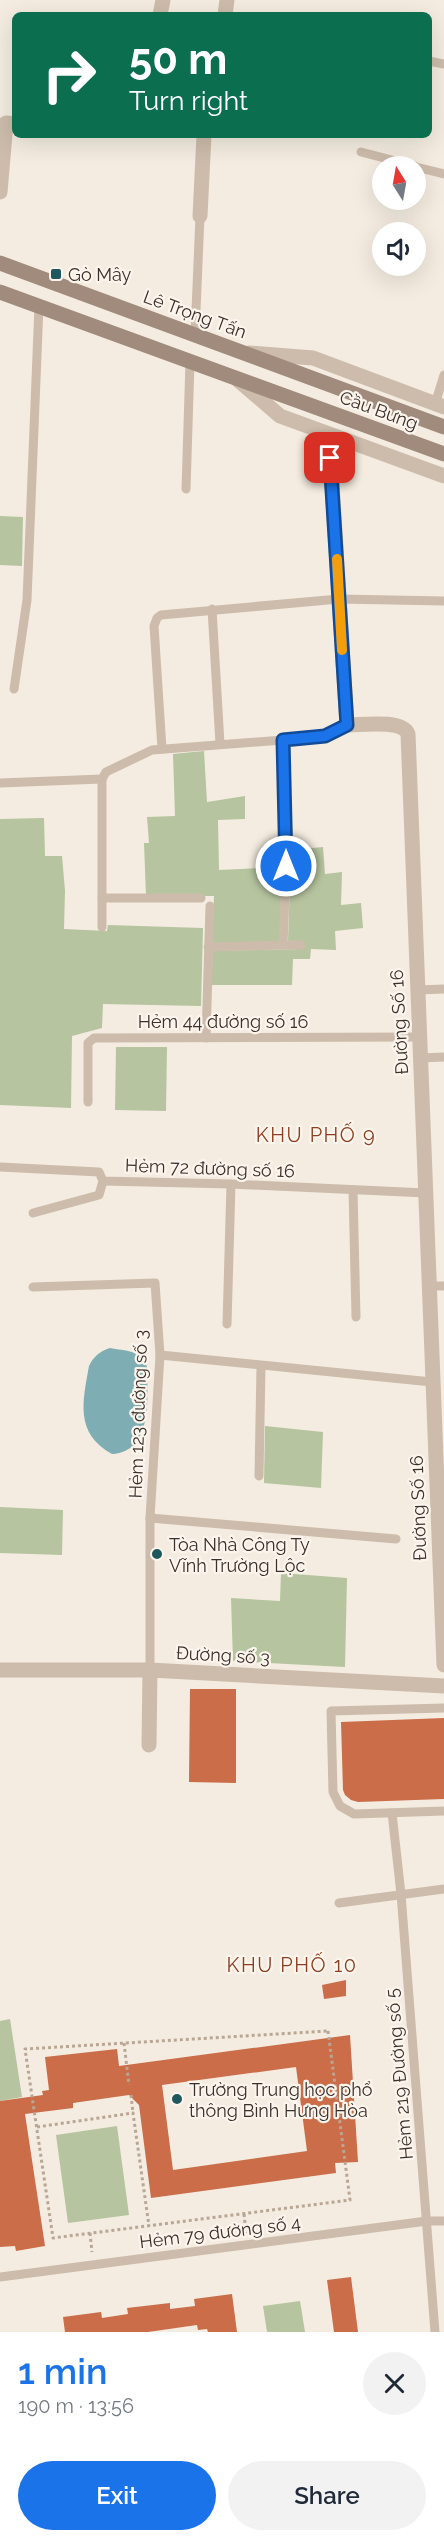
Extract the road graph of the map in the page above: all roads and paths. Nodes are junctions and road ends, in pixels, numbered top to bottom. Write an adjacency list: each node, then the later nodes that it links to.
1 (12, 124): 7 (street)
2 (204, 138): 8 (street)
3 (361, 152): 4 (lane)
4 (375, 156)
5 (426, 170): 6 (lane)
6 (444, 174)
7 (0, 192)
8 (200, 216): 13 (lane)
9 (0, 263): 10 (main road, Lê Trọng Tấn)
10 (42, 278): 12 (main road); 13 (main road, Lê Trọng Tấn)
11 (0, 292): 12 (main road)
12 (39, 306): 15 (main road); 28 (lane)
13 (195, 334): 14 (main road, Lê Trọng Tấn)
14 (246, 353): 17 (main road, Lê Trọng Tấn); 19 (street)
15 (190, 362): 18 (main road); 24 (lane)
16 (444, 375): 19 (lane)
17 (309, 377): 20 (main road, Cầu Bưng)
18 (236, 378): 21 (street); 22 (main road, Cầu Bưng)
19 (440, 405)
20 (444, 427)
21 (329, 435): 23 (street); 25 (street)
22 (444, 454)
23 (444, 476)
24 (186, 489)
25 (339, 598): 26 (lane); 27 (lane); 29 (street)
26 (444, 601)
27 (212, 609): 31 (lane); 32 (lane)
28 (14, 689)
29 (347, 725): 30 (lane); 43 (street, Đường Số 16)
30 (283, 740): 31 (lane); 39 (lane)
31 (220, 744): 32 (lane)
32 (162, 749): 33 (lane)
33 (102, 779): 34 (lane); 35 (lane)
34 (0, 783)
35 (102, 898): 36 (lane); 38 (lane)
36 (201, 898)
37 (210, 906): 41 (lane)
38 (102, 927)
39 (283, 945): 40 (lane); 41 (lane)
40 (301, 945)
41 (208, 946): 45 (lane)
42 (444, 989): 43 (lane)
43 (417, 990): 44 (street, Đường Số 16)
44 (419, 1037): 45 (lane, Hẻm 44 đường số 16); 47 (street, Đường Số 16)
45 (206, 1038): 48 (lane, Hẻm 44 đường số 16)
46 (444, 1057): 47 (lane)
47 (420, 1058): 53 (street, Đường Số 16)
48 (88, 1102)
49 (0, 1167): 50 (lane, Hẻm 72 đường số 16)
50 (103, 1181): 51 (lane, Hẻm 72 đường số 16); 54 (lane)
51 (231, 1184): 52 (lane, Hẻm 72 đường số 16); 58 (lane)
52 (353, 1190): 53 (lane, Hẻm 72 đường số 16); 57 (lane)
53 (426, 1193): 55 (street, Đường Số 16)
54 (33, 1213)
55 (437, 1286): 61 (street, Đường Số 16)
56 (33, 1287): 59 (lane, Hẻm 123 đường số 3)
57 (356, 1317)
58 (227, 1324)
59 (160, 1356): 60 (lane); 64 (lane, Hẻm 123 đường số 3)
60 (261, 1366): 61 (lane); 63 (lane)
61 (432, 1382): 62 (street, Đường Số 16)
62 (439, 1438): 66 (street, Đường Số 16)
63 (259, 1476)
64 (150, 1518): 65 (lane); 69 (lane, Hẻm 123 đường số 3)
65 (396, 1539)
66 (442, 1590): 67 (street, Đường Số 16)
67 (444, 1665)
68 (0, 1670): 69 (street, Đường số 3)
69 (150, 1670): 70 (street, Đường số 3); 72 (street)
70 (444, 1686)
71 (444, 1708): 74 (lane)
72 (149, 1745)
73 (444, 1811): 74 (lane)
74 (392, 1813): 76 (lane, Hẻm 219 Đường số 5)
75 (444, 1888): 76 (lane)
76 (401, 1894): 77 (lane); 84 (lane, Hẻm 219 Đường số 5)
77 (339, 1903)
78 (124, 2043): 79 (path); 82 (path); 83 (path)
79 (129, 2085)
80 (131, 2095): 81 (path)
81 (133, 2113): 82 (path); 86 (path)
82 (37, 2127): 87 (path)
83 (244, 2214): 86 (path); 88 (path)
84 (427, 2221): 85 (lane, Hẻm 79 đường số 4); 88 (lane, Hẻm 79 đường số 4); 91 (lane, Hẻm 219 Đường số 5)
85 (444, 2221)
86 (149, 2226): 87 (path)
87 (90, 2234): 89 (path)
88 (247, 2245): 89 (lane, Hẻm 79 đường số 4)
89 (94, 2265): 90 (lane, Hẻm 79 đường số 4)
90 (0, 2277)
91 (435, 2332)

